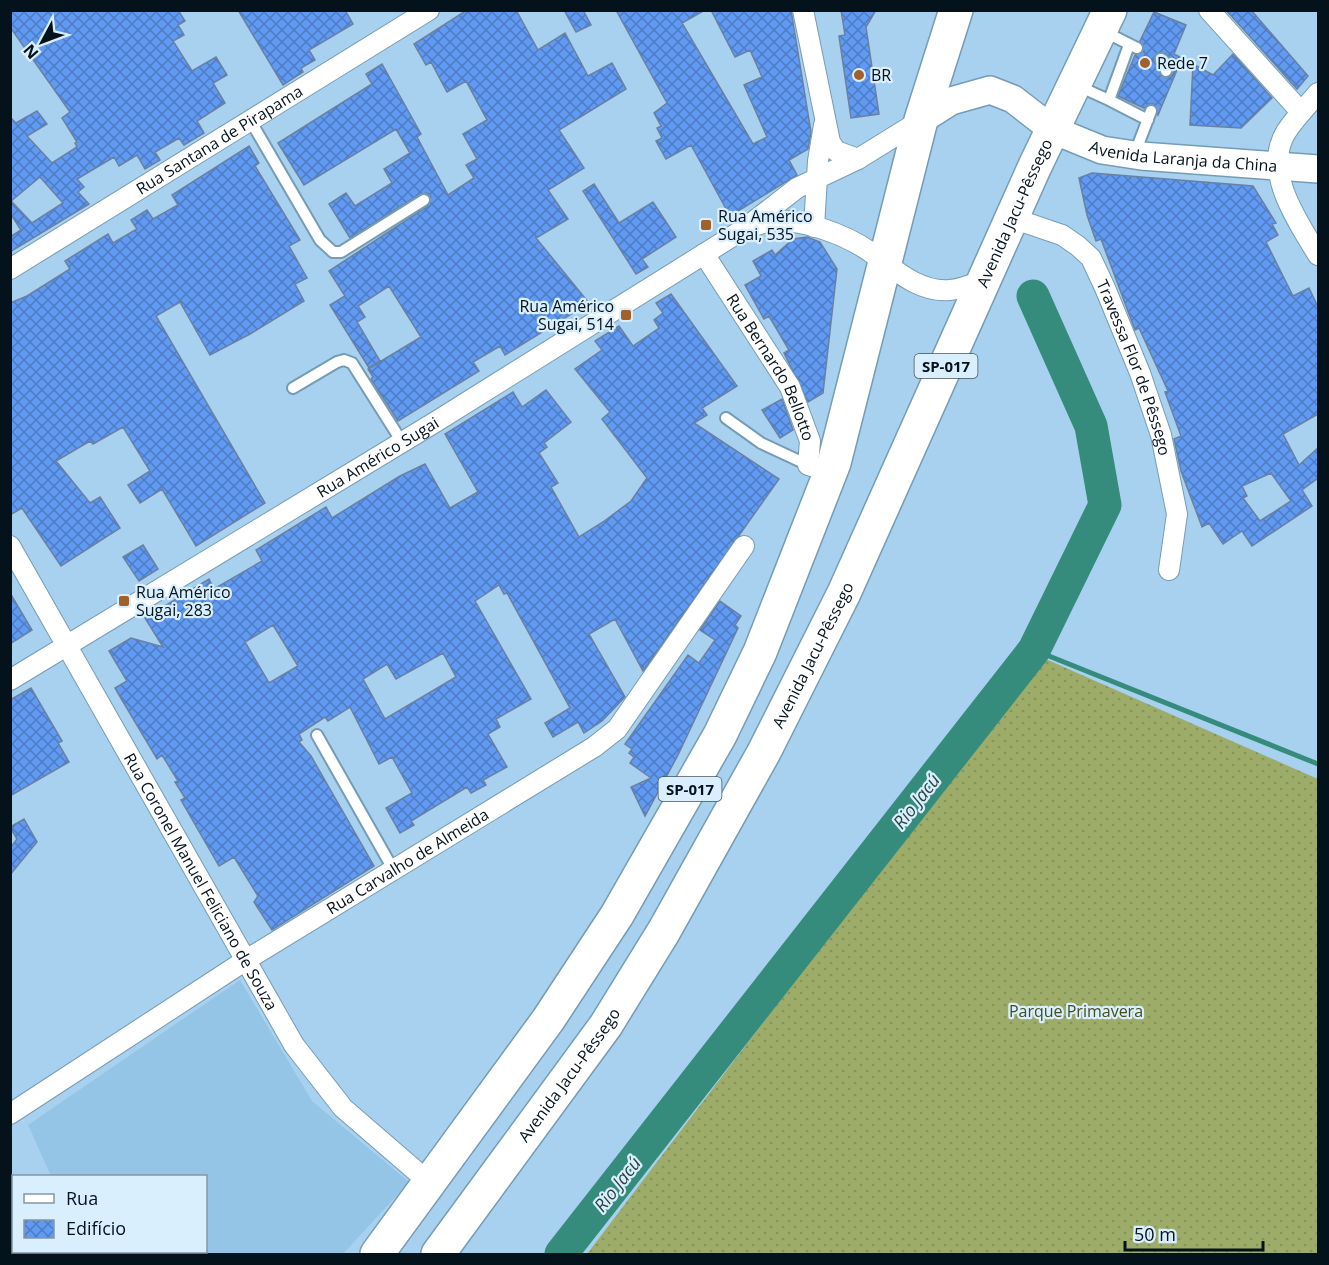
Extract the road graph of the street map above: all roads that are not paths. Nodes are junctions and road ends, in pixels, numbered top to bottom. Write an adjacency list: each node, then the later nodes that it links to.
1 (429, 10): 12 (street, Rua Santana de Pirapama)
2 (803, 10): 14 (street)
3 (956, 10): 13 (highway, SP-017)
4 (1209, 10): 11 (street)
5 (1105, 20): 8 (highway, Avenida Jacu-Pêssego / SP-017); 10 (lane)
6 (1161, 59): 7 (lane)
7 (1167, 71)
8 (1074, 84): 10 (lane); 15 (highway, Avenida Jacu-Pêssego / SP-017)
9 (1318, 93): 11 (street)
10 (1109, 100): 16 (lane)
11 (1301, 112): 18 (street)
12 (250, 120): 21 (lane); 28 (street, Rua Santana de Pirapama)
13 (921, 120): 15 (street, Rua Américo Sugai); 17 (street, Rua Américo Sugai); 27 (highway, SP-017)
14 (825, 123): 17 (street); 20 (street)
15 (1053, 130): 16 (street, Avenida Laranja da China); 22 (highway, Avenida Jacu-Pêssego / SP-017)
16 (1135, 155): 18 (street, Avenida Laranja da China)
17 (858, 159): 20 (street, Rua Américo Sugai)
18 (1278, 166): 19 (street, Avenida Laranja da China); 26 (street)
19 (1318, 169)
20 (817, 178): 23 (street); 24 (street, Rua Américo Sugai)
21 (424, 200)
22 (1012, 218): 29 (highway, Avenida Jacu-Pêssego / SP-017); 36 (street, Travessa Flor de Pêssego)
23 (814, 227): 24 (street, Rua Américo Sugai); 27 (street, Rua Américo Sugai)
24 (744, 229): 25 (street, Rua Américo Sugai)
25 (704, 254): 32 (street, Rua Américo Sugai); 33 (street, Rua Bernardo Bellotto)
26 (1318, 255)
27 (885, 266): 29 (street, Rua Américo Sugai); 33 (highway, SP-017)
28 (10, 269)
29 (986, 279): 45 (highway, Avenida Jacu-Pêssego / SP-017)
30 (293, 388): 32 (lane)
31 (726, 418): 33 (lane)
32 (402, 442): 37 (street, Rua Américo Sugai)
33 (819, 469): 43 (highway, SP-017)
34 (10, 546): 37 (street, Rua Coronel Manuel Feliciano de Souza)
35 (744, 546): 40 (street, Rua Carvalho de Almeida)
36 (1169, 570)
37 (69, 646): 38 (street, Rua Américo Sugai); 41 (street, Rua Coronel Manuel Feliciano de Souza)
38 (10, 680)
39 (317, 735): 40 (lane)
40 (393, 869): 41 (street, Rua Carvalho de Almeida)
41 (246, 960): 42 (street, Rua Carvalho de Almeida); 43 (street, Rua Coronel Manuel Feliciano de Souza)
42 (10, 1114)
43 (431, 1184): 44 (highway, SP-017)
44 (377, 1254)
45 (438, 1254)

